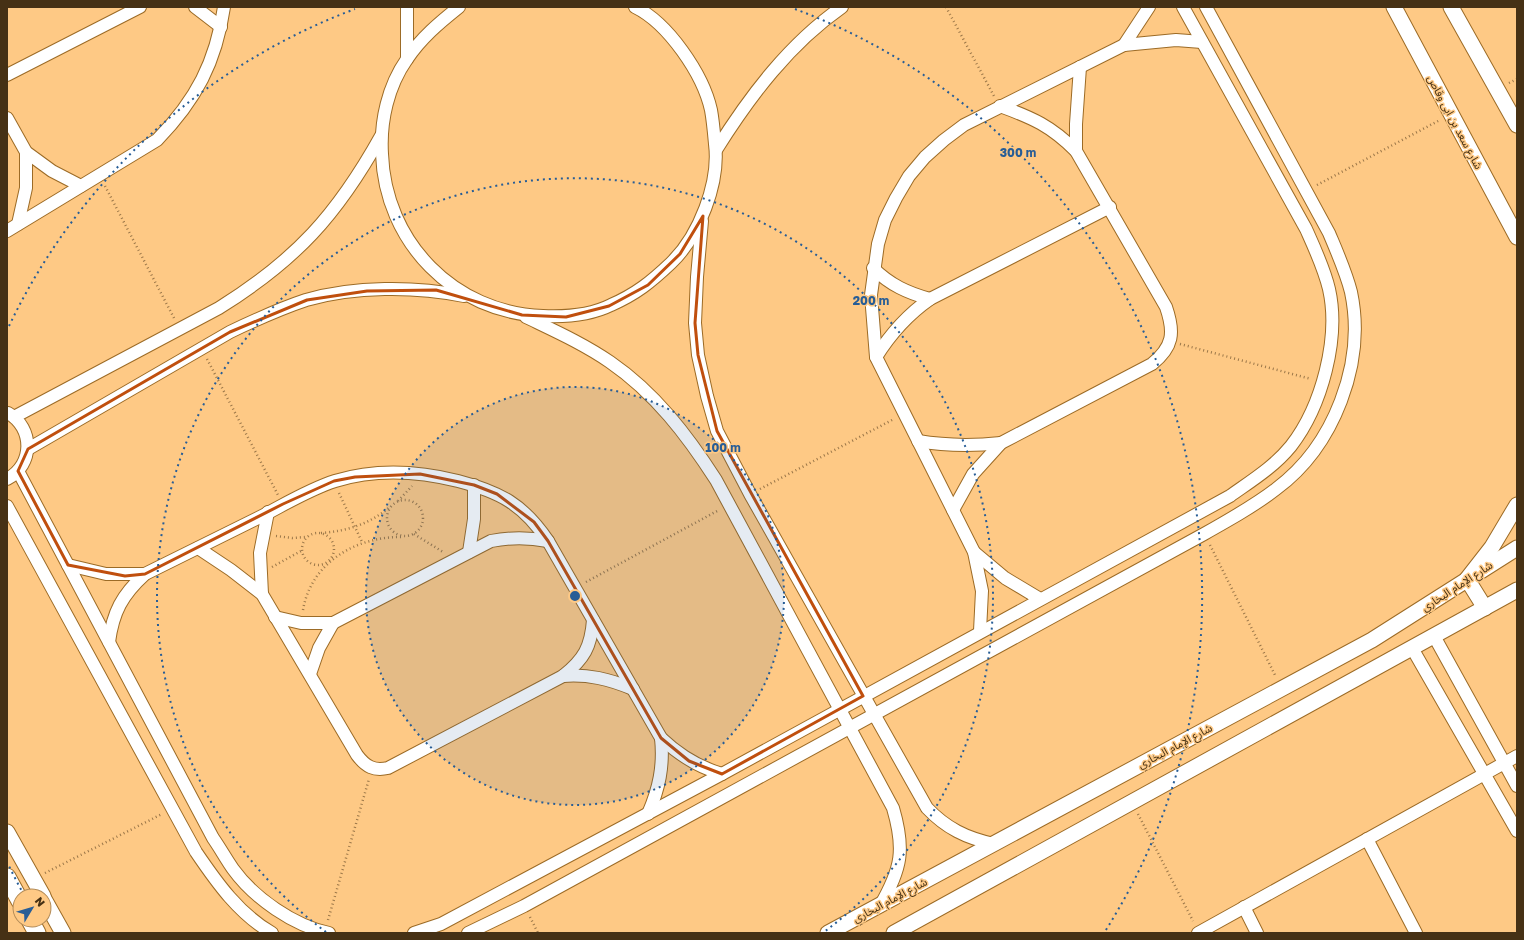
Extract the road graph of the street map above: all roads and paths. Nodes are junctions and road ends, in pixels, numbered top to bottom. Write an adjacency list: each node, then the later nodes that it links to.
1 (140, 7): 19 (street)
2 (195, 7): 14 (street)
3 (224, 7): 14 (street)
4 (407, 7): 17 (street)
5 (459, 7): 17 (street)
6 (635, 7): 25 (street)
7 (842, 7): 25 (street)
8 (946, 7): 20 (path)
9 (1149, 7): 16 (street)
10 (1183, 7): 15 (street)
11 (1206, 7): 30 (street)
12 (1394, 7): 21 (street, شارع سعد بن ابى وقاص)
13 (1451, 7): 23 (street)
14 (221, 27): 28 (street)
15 (1202, 42): 16 (street); 44 (street)
16 (1124, 45): 18 (street)
17 (407, 59): 24 (street)
18 (1080, 67): 20 (street); 26 (street)
19 (7, 75)
20 (1000, 106): 26 (street); 36 (street)
21 (1451, 114): 30 (path); 35 (street, شارع سعد بن ابى وقاص)
22 (7, 118): 27 (street)
23 (1517, 124)
24 (381, 136): 37 (street); 40 (street)
25 (716, 150): 32 (street)
26 (1076, 151): 31 (street)
27 (26, 152): 29 (street); 33 (street)
28 (99, 175): 29 (street); 40 (path)
29 (81, 186): 33 (street)
30 (1307, 191): 68 (street)
31 (1110, 207): 38 (street); 41 (street)
32 (703, 216): 39 (street); 55 (street)
33 (18, 224): 34 (street)
34 (7, 230)
35 (1517, 237)
36 (873, 268): 38 (street); 43 (street)
37 (470, 297): 39 (street); 42 (street)
38 (930, 299): 43 (street)
39 (522, 315): 58 (street)
40 (179, 330): 46 (street)
41 (1170, 342): 44 (path); 48 (street)
42 (201, 348): 49 (street); 57 (path)
43 (876, 357): 45 (street)
44 (1322, 382): 87 (street)
45 (905, 414): 47 (street); 55 (path)
46 (10, 415): 49 (street)
47 (918, 441): 48 (street); 62 (street)
48 (1001, 443): 62 (street)
49 (28, 449): 50 (street)
50 (18, 471): 52 (street); 80 (street)
51 (420, 474): 53 (street); 54 (street); 56 (path)
52 (7, 479)
53 (334, 481): 57 (street); 64 (path)
54 (474, 485): 71 (street); 76 (street)
55 (750, 494): 101 (street)
56 (397, 502): 59 (path); 67 (path)
57 (283, 504): 63 (street)
58 (730, 504): 84 (path); 102 (street)
59 (392, 505): 64 (path); 70 (path)
60 (1517, 505): 83 (street)
61 (7, 506): 113 (street)
62 (953, 510): 77 (street)
63 (268, 512): 65 (street); 73 (street)
64 (355, 528): 66 (path); 72 (path)
65 (264, 531): 69 (path); 82 (street)
66 (319, 533): 69 (path); 79 (path)
67 (414, 534): 70 (path); 78 (path)
68 (1204, 534): 99 (path); 103 (street)
69 (307, 537): 75 (path)
70 (403, 537): 72 (path)
71 (548, 541): 76 (street); 84 (street)
72 (362, 542): 79 (path)
73 (198, 548): 81 (street); 86 (street)
74 (1517, 548): 83 (street, شارع الإمام البخاري)
75 (301, 551): 79 (path); 82 (path)
76 (469, 552): 78 (street)
77 (974, 552): 87 (street); 93 (street)
78 (452, 560): 92 (street)
79 (328, 563): 91 (path)
80 (68, 565): 81 (street); 95 (street)
81 (145, 574): 95 (street)
82 (260, 574): 86 (street)
83 (1468, 579): 88 (street); 99 (street, شارع الإمام البخاري)
84 (574, 588): 90 (street)
85 (1517, 590): 88 (street)
86 (262, 594): 89 (street)
87 (1040, 598): 93 (street)
88 (1485, 608): 94 (street)
89 (274, 617): 91 (street); 97 (street)
90 (593, 620): 98 (street); 100 (street)
91 (302, 623): 92 (street)
92 (333, 623): 97 (street)
93 (980, 631): 101 (street)
94 (1434, 636): 96 (street); 107 (street)
95 (109, 642): 127 (street)
96 (1412, 648): 110 (street); 112 (street)
97 (310, 674): 108 (street)
98 (563, 676): 100 (street); 108 (street)
99 (1282, 688): 118 (street, شارع الإمام البخاري)
100 (633, 689): 105 (street)
101 (863, 696): 102 (street); 103 (street)
102 (839, 708): 104 (street); 109 (street)
103 (873, 715): 104 (street); 118 (street)
104 (850, 728): 123 (street); 124 (street)
105 (661, 738): 109 (street); 114 (street)
106 (1517, 756): 107 (street)
107 (1504, 763): 110 (street); 111 (street)
108 (372, 769): 127 (path)
109 (722, 774): 114 (street)
110 (1485, 774): 115 (street); 117 (street)
111 (1517, 786)
112 (1132, 802): 134 (street); 135 (path)
113 (173, 808): 120 (path); 129 (street)
114 (648, 814): 130 (street)
115 (1517, 831)
116 (7, 832): 120 (street)
117 (1367, 839): 125 (street); 137 (street)
118 (994, 844): 124 (street, شارع الإمام البخاري)
119 (7, 877): 121 (main road)
120 (33, 878): 122 (street)
121 (13, 888)
122 (38, 888)
123 (524, 906): 131 (street); 132 (path)
124 (880, 906): 133 (street, شارع الإمام البخاري)
125 (1244, 907): 135 (street); 136 (street)
126 (52, 913): 128 (street)
127 (326, 932)
128 (63, 933)
129 (272, 933)
130 (414, 933)
131 (468, 933)
132 (538, 933)
133 (828, 933)
134 (894, 933)
135 (1198, 933)
136 (1257, 933)
137 (1416, 933)

